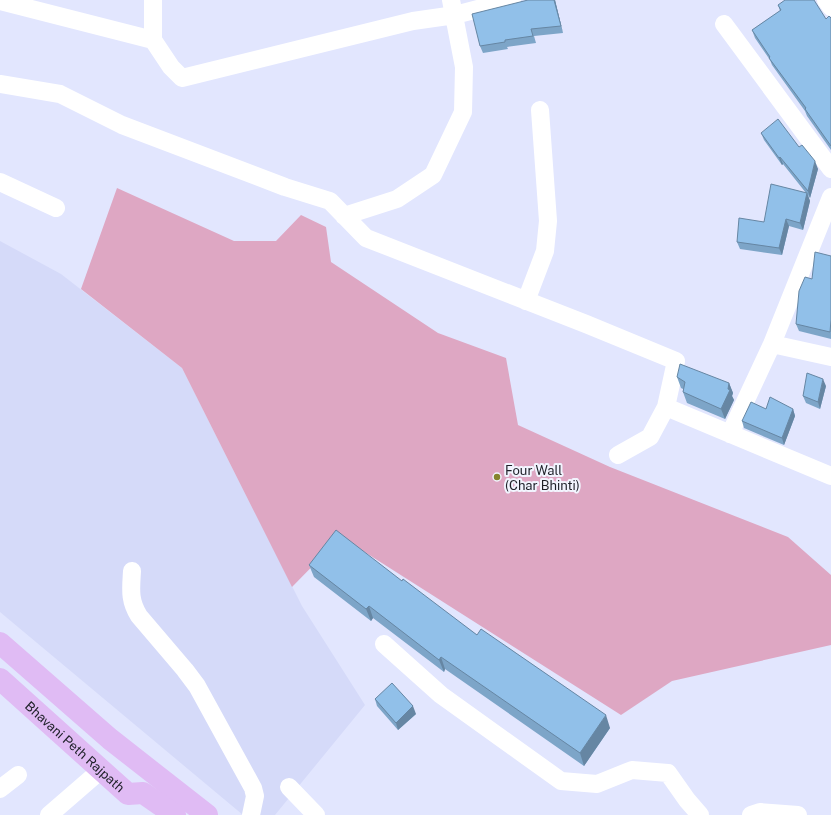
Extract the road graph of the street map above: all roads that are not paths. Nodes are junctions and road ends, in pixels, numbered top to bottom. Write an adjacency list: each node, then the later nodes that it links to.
1 (154, 0): 8 (street)
2 (512, 0): 5 (street)
3 (826, 0): 6 (street)
4 (0, 1): 8 (street)
5 (453, 7): 8 (street); 15 (street)
6 (831, 7)
7 (724, 24): 11 (street)
8 (153, 40)
9 (0, 84): 15 (street)
10 (540, 110): 16 (street)
11 (831, 168)
12 (0, 182): 14 (street)
13 (831, 197): 17 (street)
14 (56, 208)
15 (344, 216): 16 (street)
16 (526, 301): 19 (street)
17 (772, 344): 18 (street); 20 (street)
18 (831, 357)
19 (666, 406): 20 (street); 21 (street)
20 (730, 434): 22 (street)
21 (618, 455)
22 (831, 476)
23 (132, 571): 36 (street)
24 (0, 643): 35 (main road)
25 (384, 644): 38 (street)
26 (0, 662): 32 (main road)
27 (0, 679): 28 (main road, Bhavani Peth Rajpath)
28 (101, 770): 32 (main road, Bhavani Peth Rajpath); 33 (street)
29 (18, 775): 31 (street)
30 (289, 787): 37 (street)
31 (0, 789)
32 (143, 793): 34 (main road, Bhavani Peth Rajpath)
33 (49, 815)
34 (175, 815)
35 (207, 815)
36 (251, 815)
37 (316, 815)
38 (700, 815)
39 (752, 815): 40 (street)
40 (798, 815)

